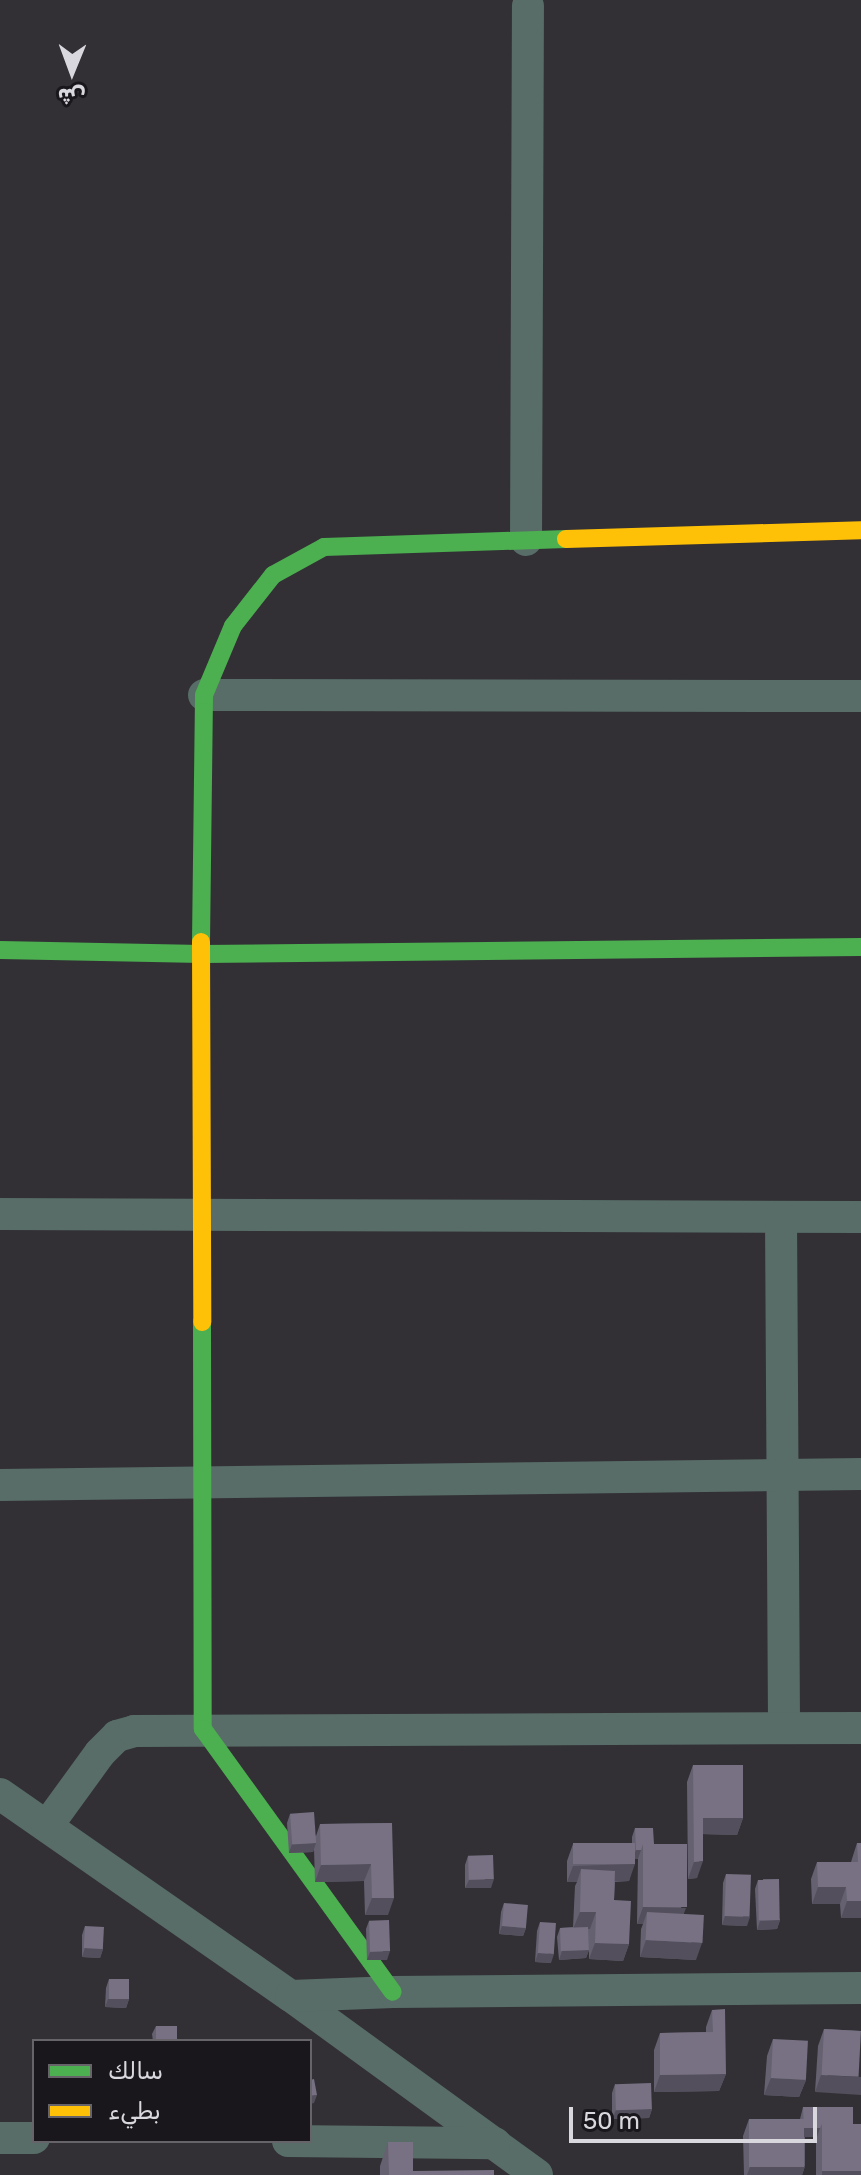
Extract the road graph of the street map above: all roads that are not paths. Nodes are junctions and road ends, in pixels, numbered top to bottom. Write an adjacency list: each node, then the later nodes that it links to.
1 (528, 6): 3 (street)
2 (861, 530): 3 (street)
3 (526, 540): 4 (street)
4 (204, 695): 5 (street); 8 (street)
5 (861, 696)
6 (861, 947): 8 (street)
7 (0, 950): 8 (street)
8 (202, 954): 10 (street)
9 (0, 1214): 10 (street)
10 (201, 1216): 11 (street); 15 (street)
11 (781, 1217): 12 (street); 13 (street)
12 (861, 1217)
13 (783, 1474): 14 (street); 15 (street); 17 (street)
14 (861, 1474)
15 (203, 1483): 16 (street); 19 (street)
16 (0, 1485)
17 (784, 1727): 18 (street); 19 (street)
18 (861, 1728)
19 (203, 1729): 21 (street); 23 (street)
20 (0, 1794): 21 (street)
21 (47, 1826): 24 (street)
22 (861, 1988): 23 (street)
23 (393, 1992): 24 (street)
24 (291, 1996): 28 (street)
25 (0, 2138): 26 (street)
26 (32, 2138)
27 (312, 2141): 28 (street)
28 (495, 2143): 29 (street)
29 (537, 2175)

